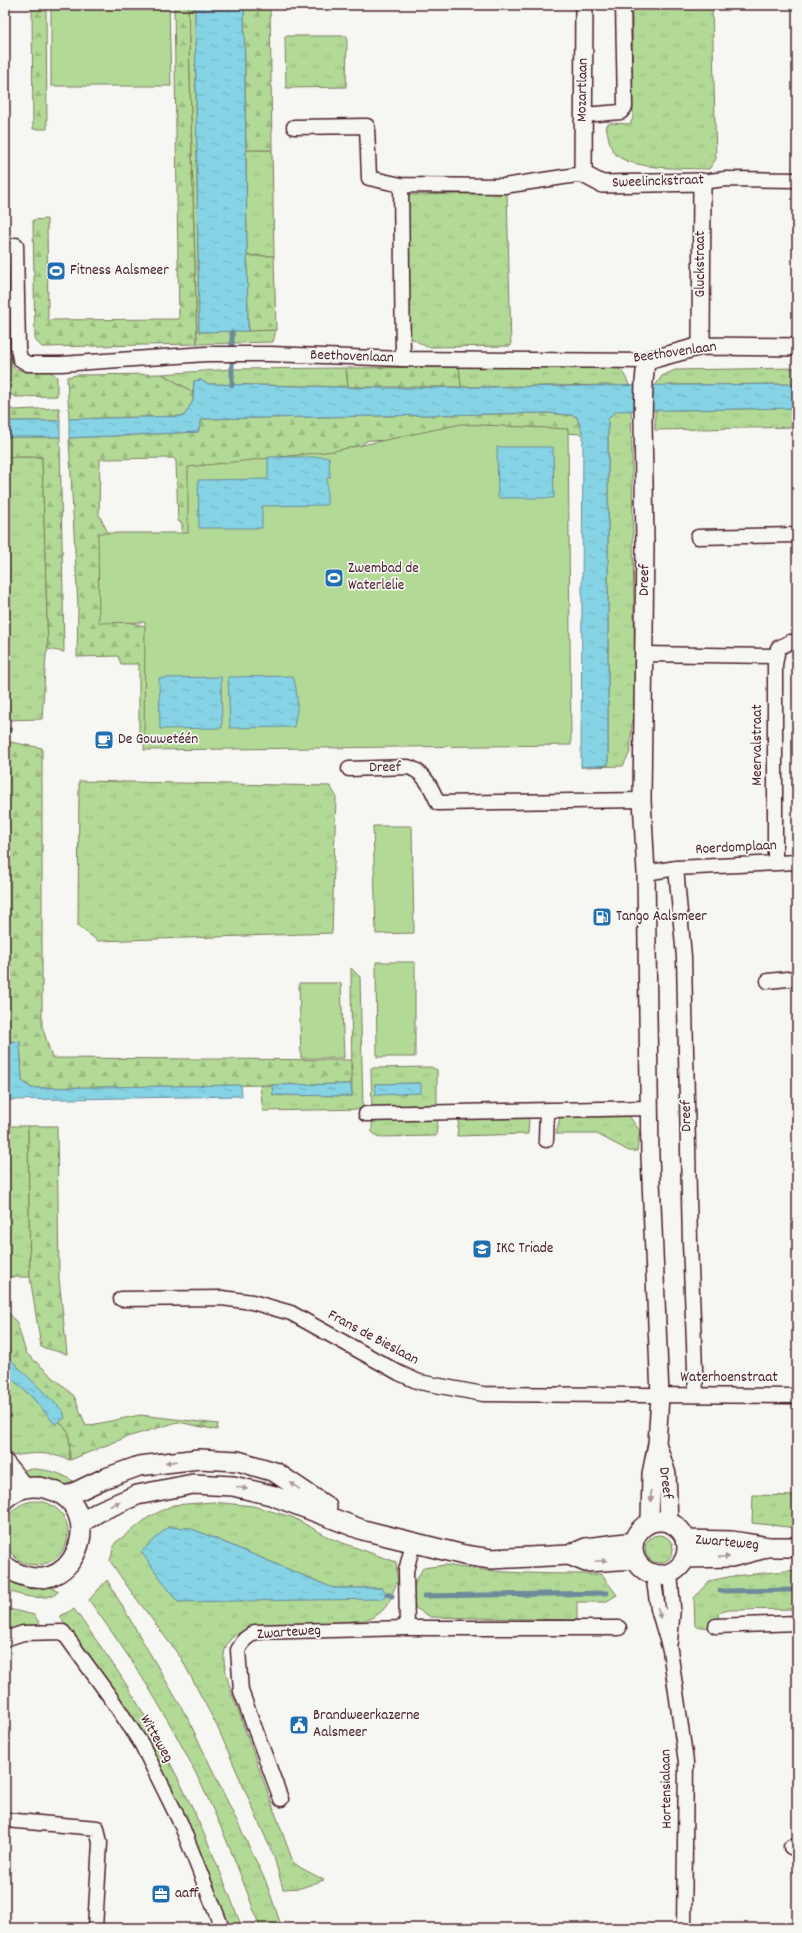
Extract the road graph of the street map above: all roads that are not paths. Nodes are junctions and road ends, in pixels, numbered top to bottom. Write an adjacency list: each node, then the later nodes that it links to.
1 (584, 5): 3 (street, Mozartlaan)
2 (623, 5): 3 (street)
3 (583, 115): 5 (street, Mozartlaan)
4 (294, 127): 8 (street)
5 (583, 174): 7 (street, Sweelinckstraat); 8 (street)
6 (797, 180): 7 (street, Sweelinckstraat)
7 (702, 182): 10 (street, Gluckstraat)
8 (401, 185): 12 (street)
9 (16, 246): 12 (street, Beethovenlaan)
10 (701, 346): 11 (street, Beethovenlaan); 13 (street, Beethovenlaan)
11 (797, 347)
12 (403, 358): 13 (street, Beethovenlaan)
13 (646, 360): 17 (street, Dreef)
14 (797, 535): 15 (street)
15 (698, 537)
16 (797, 642): 18 (street)
17 (644, 654): 18 (street); 20 (street, Dreef)
18 (776, 656): 21 (street, Meervalstraat)
19 (349, 769): 20 (street, Dreef)
20 (642, 800): 24 (street, Dreef)
21 (775, 862): 22 (street, Roerdomplaan); 23 (street, Roerdomplaan)
22 (797, 862)
23 (676, 868): 24 (street); 32 (street, Dreef)
24 (646, 873): 27 (street, Dreef)
25 (797, 978): 26 (street)
26 (768, 981)
27 (650, 1108): 28 (street); 33 (street, Dreef)
28 (547, 1110): 29 (street); 30 (street)
29 (366, 1114)
30 (546, 1140)
31 (121, 1299): 33 (street, Frans de Bieslaan)
32 (696, 1394): 33 (street, Waterhoenstraat); 34 (street, Waterhoenstraat)
33 (660, 1396): 40 (street, Dreef)
34 (797, 1396)
35 (5, 1464): 36 (main road)
36 (24, 1488): 37 (main road); 38 (main road)
37 (6, 1497)
38 (64, 1497): 39 (main road); 41 (main road, one-way to 38)
39 (81, 1523): 41 (main road, one-way to 41); 46 (main road)
40 (659, 1523): 44 (main road); 45 (main road)
41 (363, 1530): 42 (main road)
42 (413, 1543): 45 (main road); 50 (street)
43 (797, 1547): 44 (main road, Zwarteweg)
44 (685, 1549): 47 (main road)
45 (634, 1550): 47 (main road)
46 (5, 1566)
47 (662, 1574): 57 (street, Hortensialaan)
48 (797, 1623): 49 (street)
49 (716, 1626)
50 (407, 1628): 51 (street, Zwarteweg); 53 (street, Zwarteweg)
51 (619, 1628)
52 (5, 1639): 56 (street, Witteweg)
53 (281, 1798)
54 (5, 1820): 55 (street)
55 (95, 1928)
56 (222, 1928)
57 (684, 1928)

